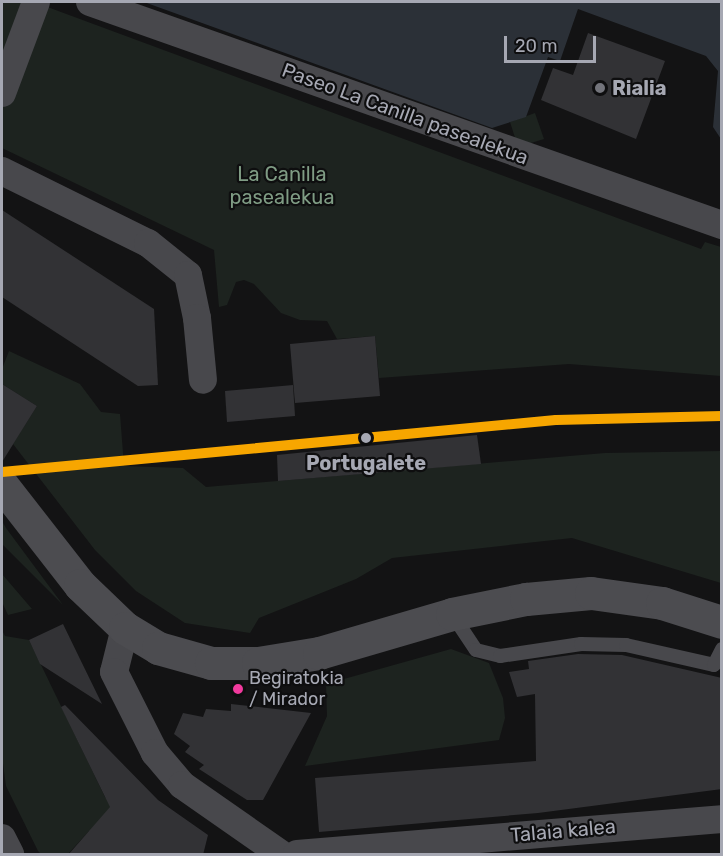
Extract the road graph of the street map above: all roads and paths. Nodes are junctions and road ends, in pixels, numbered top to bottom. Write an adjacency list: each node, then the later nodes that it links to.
1 (36, 2): 3 (street)
2 (90, 2): 5 (street, Paseo La Canilla pasealekua)
3 (2, 93)
4 (2, 171): 6 (street)
5 (722, 225)
6 (203, 380)
7 (2, 485): 10 (street)
8 (452, 614): 9 (street); 10 (street); 12 (lane)
9 (722, 622)
10 (126, 628): 15 (street)
11 (722, 649): 12 (lane)
12 (718, 667)
13 (722, 819): 17 (street, Talaia kalea)
14 (2, 838): 16 (street)
15 (271, 852)
16 (10, 855)
17 (297, 855)

